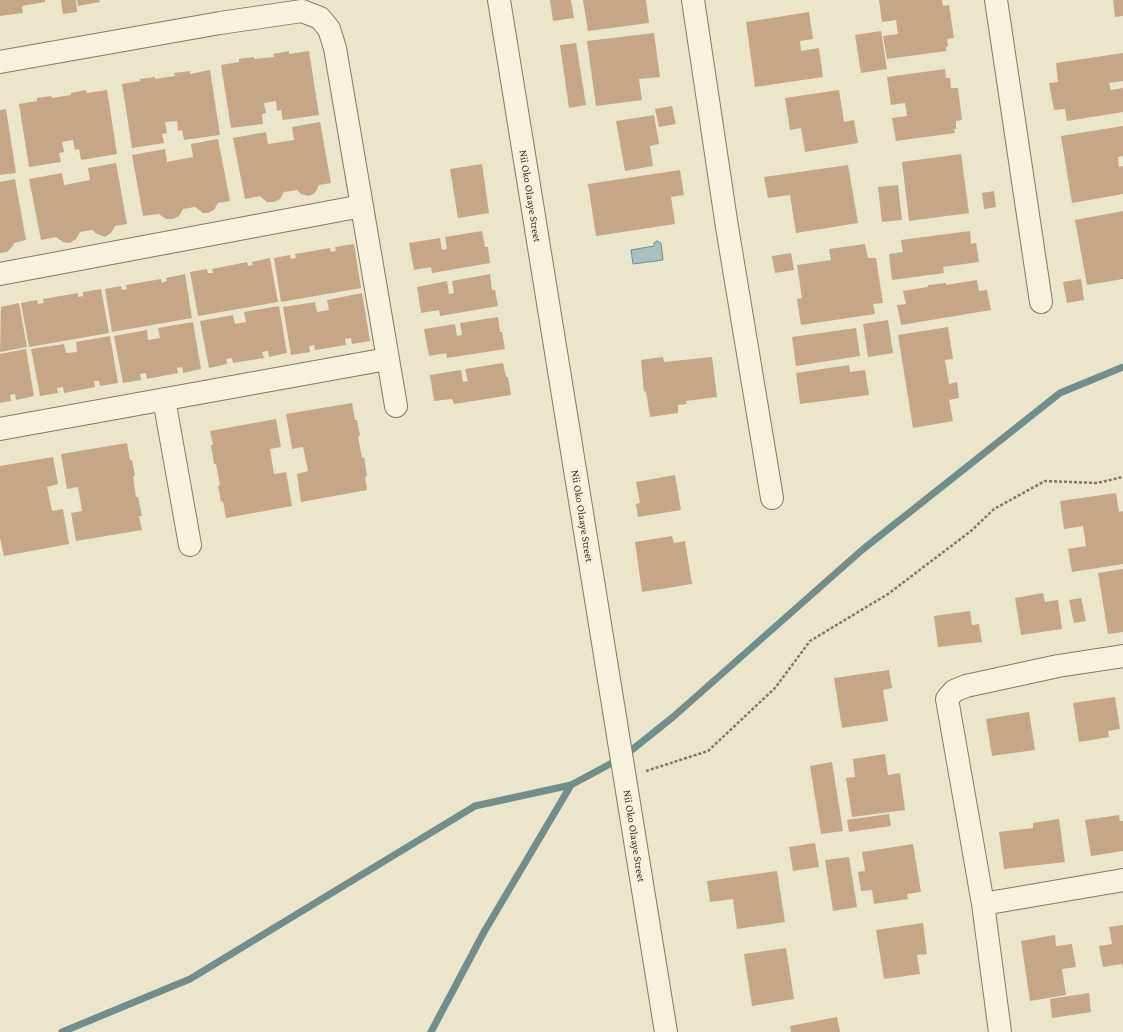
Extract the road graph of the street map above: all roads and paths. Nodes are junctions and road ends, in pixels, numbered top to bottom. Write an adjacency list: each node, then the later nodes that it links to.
1 (499, 0): 16 (street, Nii Oko Olaaye Street)
2 (693, 0): 13 (street)
3 (996, 0): 7 (street)
4 (0, 62): 5 (street)
5 (362, 206): 6 (street); 8 (street)
6 (0, 274)
7 (1041, 302)
8 (387, 359): 9 (street); 10 (street)
9 (164, 399): 11 (street); 14 (street)
10 (396, 406)
11 (0, 429)
12 (1123, 478): 16 (path)
13 (772, 498)
14 (190, 545)
15 (1123, 656): 18 (street)
16 (625, 778): 19 (street, Nii Oko Olaaye Street)
17 (1123, 880): 18 (street)
18 (983, 904): 20 (street)
19 (666, 1032)
20 (1000, 1032)

